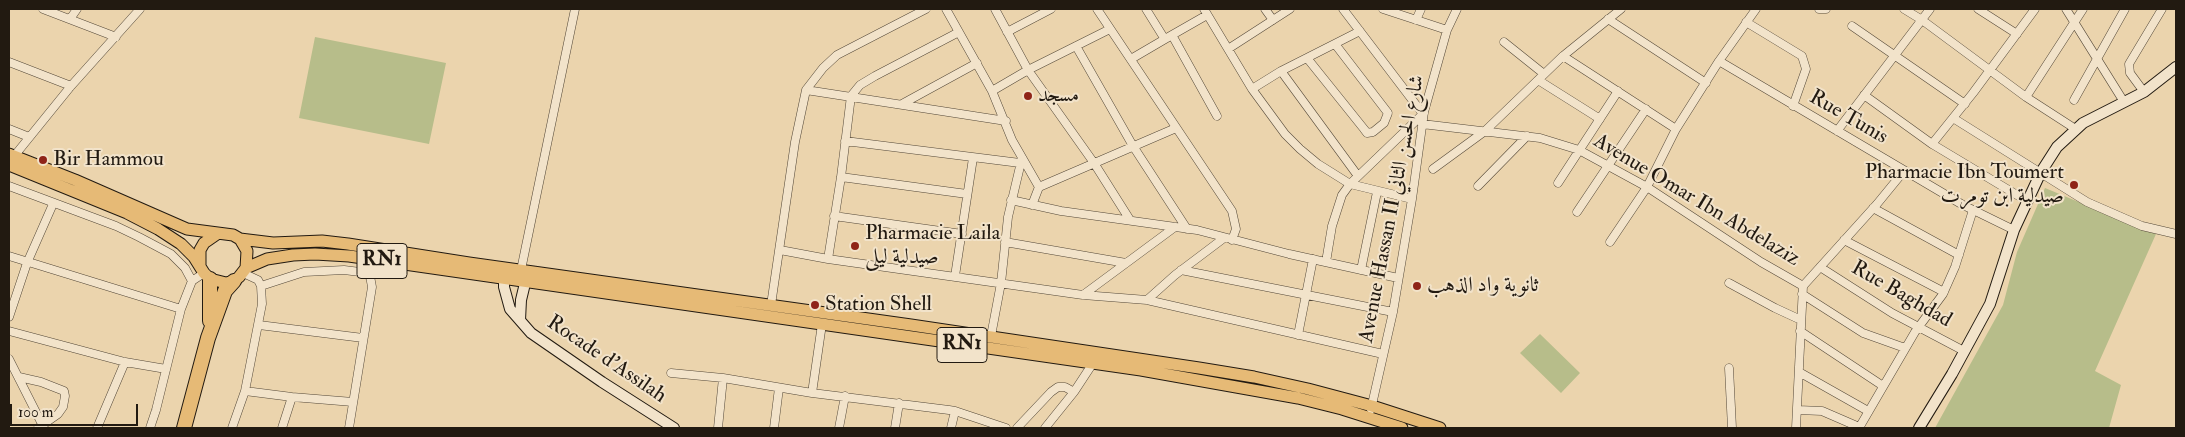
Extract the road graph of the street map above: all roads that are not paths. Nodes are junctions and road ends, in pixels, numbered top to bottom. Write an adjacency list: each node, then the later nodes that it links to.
1 (43, 9): 32 (street)
2 (77, 9): 32 (street)
3 (140, 9): 45 (street)
4 (575, 9): 146 (street)
5 (926, 9): 67 (street)
6 (946, 9): 41 (street)
7 (995, 9): 42 (street)
8 (1051, 9): 28 (street)
9 (1097, 9): 38 (street)
10 (1146, 9): 46 (street)
11 (1266, 9): 33 (street)
12 (1290, 9): 33 (street)
13 (1343, 9): 40 (street)
14 (1383, 9): 34 (street)
15 (1421, 9): 34 (street)
16 (1457, 9): 39 (street, Avenue Hassan II شارع الحسن الثاني)
17 (1621, 9): 31 (street)
18 (1819, 9): 19 (street)
19 (1826, 9)
20 (1904, 9): 35 (street)
21 (1930, 9): 35 (street)
22 (1978, 9): 43 (street)
23 (2035, 9): 43 (street)
24 (2066, 9): 36 (street)
25 (2083, 9): 36 (street)
26 (2124, 9): 55 (street)
27 (2162, 9): 70 (street)
28 (1039, 11): 42 (street)
29 (1206, 12): 44 (street); 50 (street)
30 (1750, 14): 56 (street); 78 (street)
31 (1608, 18): 52 (street); 64 (street)
32 (70, 19): 45 (street)
33 (1273, 20): 50 (street)
34 (1416, 20): 39 (street)
35 (1922, 20): 51 (street); 61 (street)
36 (2075, 22): 55 (street); 73 (street)
37 (1852, 26): 51 (street)
38 (1110, 29): 49 (street); 54 (street)
39 (1447, 30): 80 (street, Avenue Hassan II شارع الحسن الثاني)
40 (1360, 31): 48 (street); 80 (street)
41 (960, 32): 58 (street); 72 (street)
42 (1007, 32): 60 (street)
43 (2017, 34): 61 (street)
44 (1172, 35): 46 (street); 81 (street)
45 (116, 37): 65 (street)
46 (1164, 38): 54 (street)
47 (1504, 42): 63 (street)
48 (1335, 44): 53 (street); 53 (street)
49 (1076, 46): 60 (street); 96 (street)
50 (1228, 49): 66 (street)
51 (1895, 54): 71 (street); 77 (street)
52 (1564, 56): 63 (street); 69 (street)
53 (1307, 58): 62 (street)
54 (1131, 59): 86 (street)
55 (2098, 59): 74 (street); 75 (street)
56 (1719, 61): 64 (street); 78 (street, Rue Tunis)
57 (9, 62): 65 (street)
58 (977, 63): 68 (street); 76 (street)
59 (2176, 67): 70 (street)
60 (1028, 70): 68 (street); 101 (street)
61 (1990, 70): 73 (street); 77 (street)
62 (1281, 71): 66 (street); 106 (street)
63 (1541, 77): 83 (street); 90 (street)
64 (1706, 83): 89 (street)
65 (71, 86): 93 (street)
66 (1252, 89): 109 (street)
67 (806, 90): 72 (street); 137 (street)
68 (992, 91): 84 (street)
69 (1618, 91): 79 (street); 83 (street)
70 (2144, 92): 75 (street)
71 (1864, 95): 91 (street); 95 (street)
72 (851, 96): 76 (street); 94 (street)
73 (2026, 97): 87 (street)
74 (2074, 100)
75 (2124, 102): 87 (street)
76 (902, 104): 84 (street)
77 (1964, 104): 82 (street)
78 (1793, 106): 91 (street, Rue Tunis)
79 (1646, 109): 89 (street); 102 (street)
80 (1424, 114): 85 (street, Avenue Hassan II شارع الحسن الثاني); 106 (street)
81 (1218, 116)
82 (1952, 118): 95 (street); 105 (street)
83 (1600, 119): 97 (street)
84 (1006, 121): 100 (street)
85 (1422, 124): 90 (street, Avenue Omar Ibn Abdelaziz); 116 (street, Avenue Hassan II شارع الحسن الثاني)
86 (1176, 128): 96 (street); 132 (street)
87 (2074, 128): 105 (street)
88 (9, 129): 93 (street)
89 (1676, 129): 113 (street)
90 (1485, 131): 92 (street, Avenue Omar Ibn Abdelaziz); 103 (street)
91 (1837, 131): 104 (street, Rue Tunis)
92 (1527, 136): 97 (street, Avenue Omar Ibn Abdelaziz); 111 (street)
93 (29, 137): 99 (street)
94 (845, 141): 98 (street); 107 (street)
95 (1932, 144): 118 (street)
96 (1134, 146): 101 (street); 127 (street)
97 (1579, 150): 102 (street, Avenue Omar Ibn Abdelaziz); 108 (street)
98 (973, 158): 100 (street); 115 (street)
99 (10, 159): 129 (main road, RN1); 149 (main road)
100 (1021, 161): 112 (street); 117 (street)
101 (1094, 163): 112 (street); 125 (street)
102 (1609, 166): 113 (street, Avenue Omar Ibn Abdelaziz); 123 (street)
103 (1433, 169)
104 (1904, 171): 121 (street); 122 (street, Rue Tunis)
105 (2041, 172): 118 (street); 131 (street)
106 (1358, 176): 109 (street)
107 (841, 177): 115 (street); 124 (street)
108 (1558, 183)
109 (1350, 184): 114 (street); 142 (street)
110 (9, 186): 119 (street)
111 (1478, 186)
112 (1039, 187): 120 (street)
113 (1646, 187): 136 (street); 159 (street, Avenue Omar Ibn Abdelaziz)
114 (1378, 192): 116 (street); 148 (street)
115 (967, 194): 130 (street)
116 (1412, 199): 153 (street, Avenue Hassan II شارع الحسن الثاني)
117 (1011, 200): 120 (street); 135 (street)
118 (2027, 201): 128 (street)
119 (53, 204): 143 (street); 154 (street)
120 (1032, 205): 125 (street)
121 (1873, 208): 134 (street); 138 (street)
122 (1973, 210): 128 (street, Rue Tunis); 138 (street)
123 (1577, 212)
124 (834, 216): 130 (street); 140 (street)
125 (1130, 220): 126 (street)
126 (1175, 227): 127 (street); 144 (street)
127 (1188, 229): 132 (street)
128 (2014, 230): 180 (street)
129 (217, 234): 133 (main road, RN1); 149 (main road)
130 (962, 234): 152 (street)
131 (2176, 234)
132 (1228, 238): 141 (street); 147 (street)
133 (240, 239): 150 (main road, RN1); 151 (main road)
134 (1844, 240): 145 (street); 160 (street)
135 (1005, 242): 144 (street); 156 (street)
136 (1610, 242)
137 (780, 250): 140 (street); 164 (street)
138 (1959, 255): 160 (street)
139 (9, 256): 143 (street)
140 (828, 259): 152 (street)
141 (1313, 259): 142 (street); 162 (street)
142 (1326, 262): 148 (street)
143 (27, 263): 165 (street); 167 (street)
144 (1126, 263): 161 (street)
145 (1820, 268): 159 (street); 172 (street, Rue Baghdad)
146 (524, 270): 150 (main road, RN1); 155 (street, Rocade d'Assilah); 164 (main road, RN1)
147 (1181, 270): 162 (street); 163 (street)
148 (1361, 270): 153 (street)
149 (205, 273): 151 (main road, RN1); 154 (street); 177 (highway)
150 (504, 273): 151 (main road, RN1); 155 (main road, RN1); 168 (street, Rocade d'Assilah)
151 (241, 274): 158 (street); 177 (highway)
152 (955, 276): 156 (street)
153 (1398, 278): 166 (street, Avenue Hassan II شارع الحسن الثاني)
154 (192, 281): 165 (street)
155 (525, 282): 168 (street, Rocade d'Assilah); 171 (main road, RN1)
156 (1001, 283): 161 (street); 176 (street)
157 (1729, 283): 169 (street)
158 (261, 286): 170 (street); 178 (street)
159 (1802, 290): 169 (street); 179 (street, Avenue Omar Ibn Abdelaziz)
160 (1944, 292): 172 (street)
161 (1083, 294): 163 (street)
162 (1307, 295): 166 (street); 175 (street)
163 (1146, 300): 175 (street)
164 (771, 305): 176 (main road, RN1)
165 (181, 310): 187 (street)
166 (1393, 312): 182 (street, Avenue Hassan II شارع الحسن الثاني)
167 (9, 317)
168 (520, 320): 213 (street, Rocade d'Assilah)
169 (1801, 320): 174 (street)
170 (259, 324): 178 (street); 194 (street)
171 (822, 324): 185 (main road, RN1); 196 (street)
172 (1919, 326): 179 (street); 180 (street, Rue Baghdad)
173 (9, 331): 184 (street)
174 (1800, 331): 188 (street); 192 (street)
175 (1298, 335): 182 (street)
176 (991, 336): 181 (main road, RN1)
177 (208, 338): 209 (highway)
178 (362, 338): 199 (street)
179 (1905, 348): 192 (street)
180 (1964, 351): 227 (street)
181 (1100, 352): 185 (street); 201 (main road, RN1)
182 (1383, 354): 201 (street, Avenue Hassan II شارع الحسن الثاني)
183 (9, 359): 190 (street)
184 (126, 362): 187 (street); 207 (street)
185 (1093, 363): 195 (street); 205 (main road, RN1)
186 (1729, 368): 224 (street)
187 (166, 369): 208 (street)
188 (1799, 372): 202 (street); 204 (street)
189 (671, 373): 191 (street)
190 (19, 377): 206 (street); 206 (street)
191 (723, 378): 193 (street); 214 (street)
192 (1883, 386): 204 (street)
193 (779, 388): 196 (street); 215 (street)
194 (245, 390): 198 (street); 210 (street)
195 (1074, 392): 220 (street); 221 (street)
196 (812, 393): 197 (street)
197 (846, 396): 200 (street); 216 (street)
198 (292, 397): 199 (street); 211 (street)
199 (353, 402): 212 (street)
200 (899, 403): 203 (street); 217 (street)
201 (1372, 406): 205 (street, Avenue Hassan II شارع الحسن الثاني); 223 (main road, RN1)
202 (1798, 410): 225 (street); 226 (street)
203 (955, 411): 218 (street); 219 (street)
204 (1868, 411): 226 (street)
205 (1368, 417): 222 (main road, RN1)
206 (42, 428)
207 (97, 428)
208 (150, 428)
209 (184, 428)
210 (232, 428)
211 (282, 428)
212 (349, 428)
213 (674, 428)
214 (718, 428)
215 (774, 428)
216 (839, 428)
217 (895, 428)
218 (951, 428)
219 (1006, 428)
220 (1018, 428)
221 (1045, 428)
222 (1402, 428)
223 (1440, 428)
224 (1732, 428)
225 (1796, 428)
226 (1859, 428)
227 (1919, 428)

